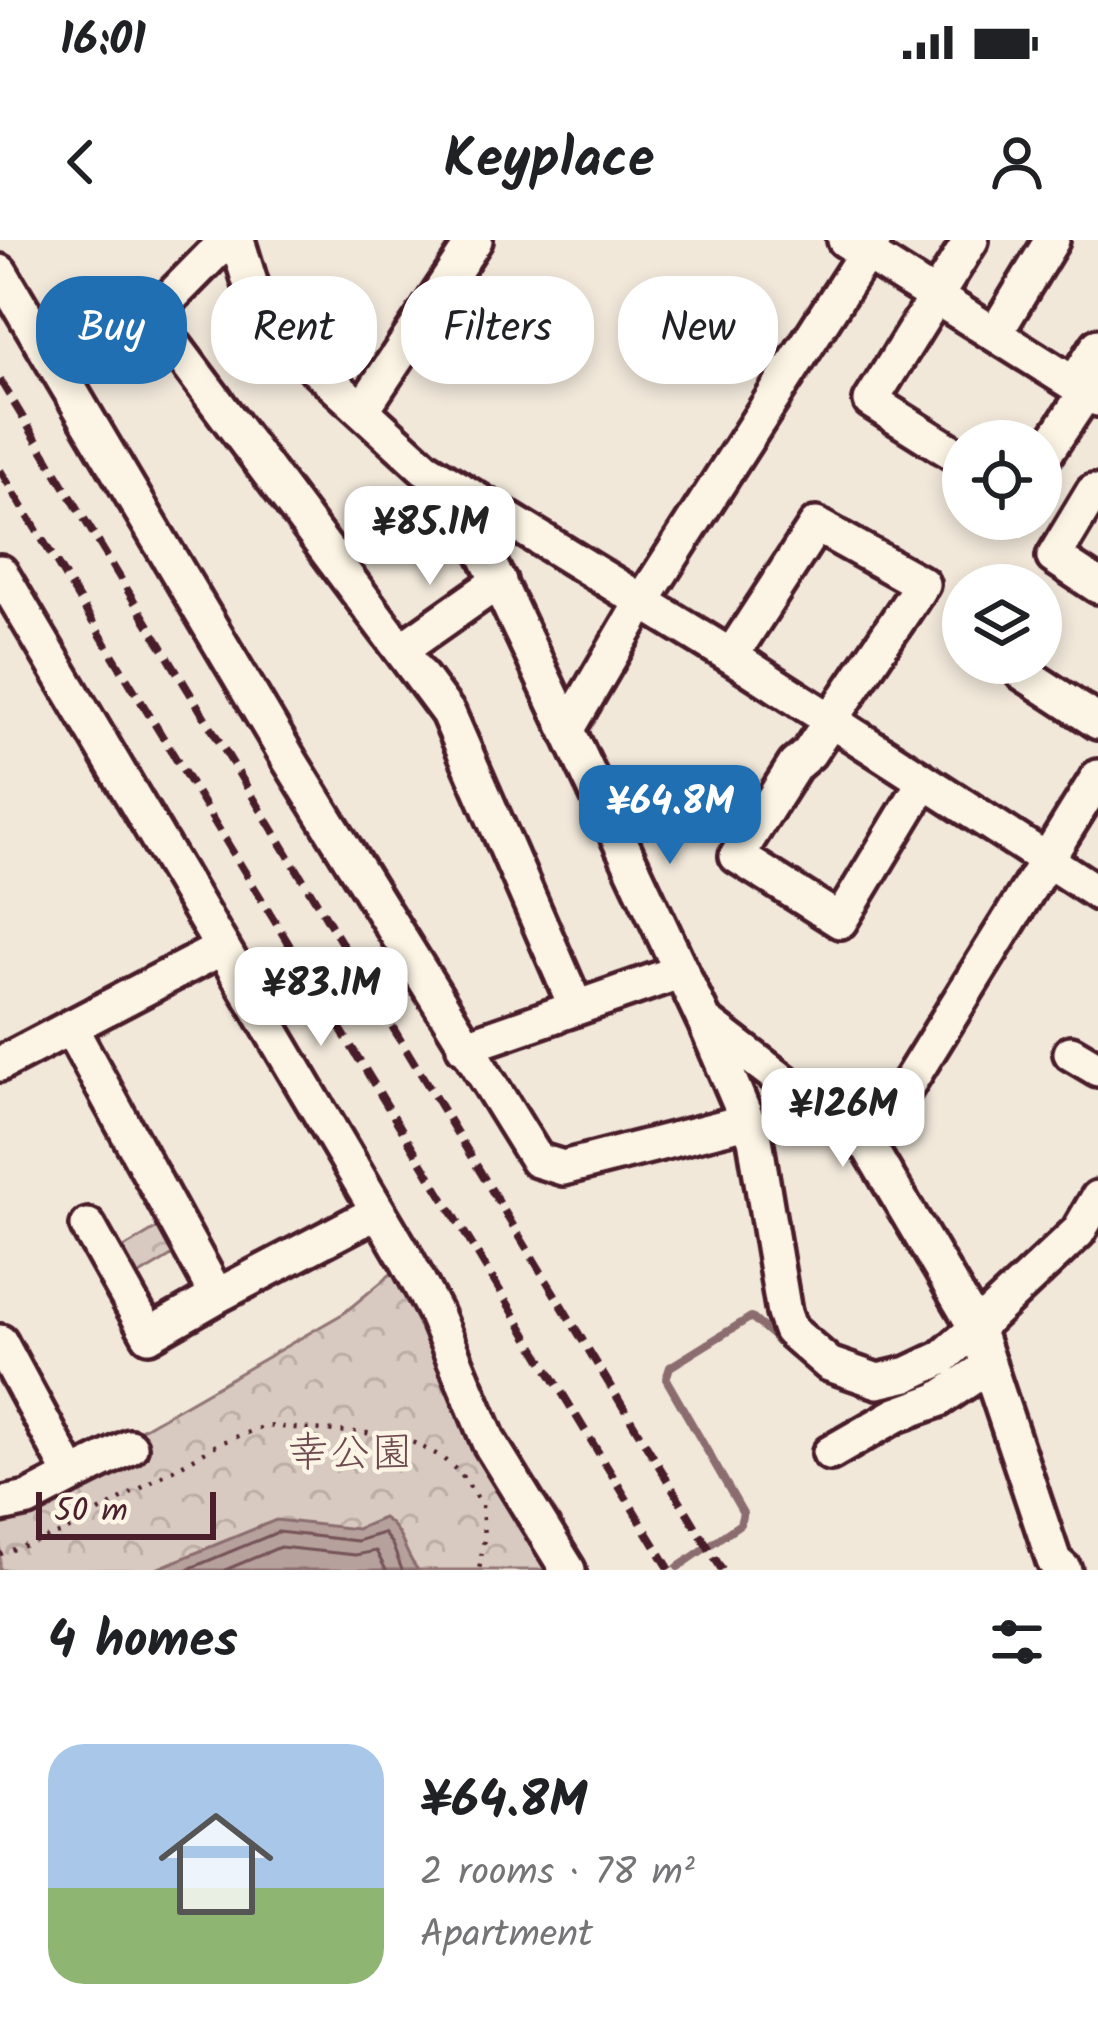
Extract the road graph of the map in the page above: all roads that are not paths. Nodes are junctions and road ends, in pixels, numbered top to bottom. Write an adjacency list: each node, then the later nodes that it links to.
1 (227, 240): 21 (street)
2 (237, 240): 12 (street)
3 (475, 240): 12 (street)
4 (971, 240): 8 (street)
5 (1052, 240): 9 (street)
6 (861, 244): 8 (street); 20 (street)
7 (0, 272): 36 (street)
8 (935, 296): 9 (street); 14 (street)
9 (995, 334): 11 (street)
10 (1098, 346): 11 (street)
11 (1086, 392): 13 (street)
12 (362, 410): 15 (street)
13 (1062, 428)
14 (942, 447)
15 (453, 486): 17 (street); 20 (street)
16 (1098, 495): 18 (street)
17 (499, 581): 21 (street); 26 (street)
18 (1098, 586)
19 (5, 592): 31 (street)
20 (643, 602): 22 (street); 26 (street)
21 (401, 650): 33 (street)
22 (730, 656): 24 (street); 24 (street)
23 (1040, 684): 25 (street)
24 (830, 722): 28 (street); 28 (street)
25 (1098, 722)
26 (569, 728): 32 (street)
27 (1098, 777): 29 (street)
28 (924, 782): 29 (street)
29 (1045, 859): 30 (street); 39 (street)
30 (1098, 893)
31 (222, 948): 35 (street); 41 (street)
32 (679, 972): 33 (street); 34 (street)
33 (576, 1007): 36 (street)
34 (705, 1022): 38 (street); 39 (street)
35 (70, 1027): 37 (street); 43 (street)
36 (464, 1048): 38 (street)
37 (0, 1064)
38 (747, 1121): 45 (street)
39 (869, 1147): 45 (street)
40 (1098, 1198): 45 (street)
41 (377, 1212): 43 (street); 50 (street)
42 (88, 1226): 43 (street)
43 (218, 1296)
44 (0, 1342): 48 (street)
45 (981, 1344): 47 (street); 51 (street)
46 (130, 1447): 48 (street)
47 (830, 1453)
48 (71, 1476): 49 (street)
49 (2, 1501)
50 (568, 1570)
51 (1064, 1570)

